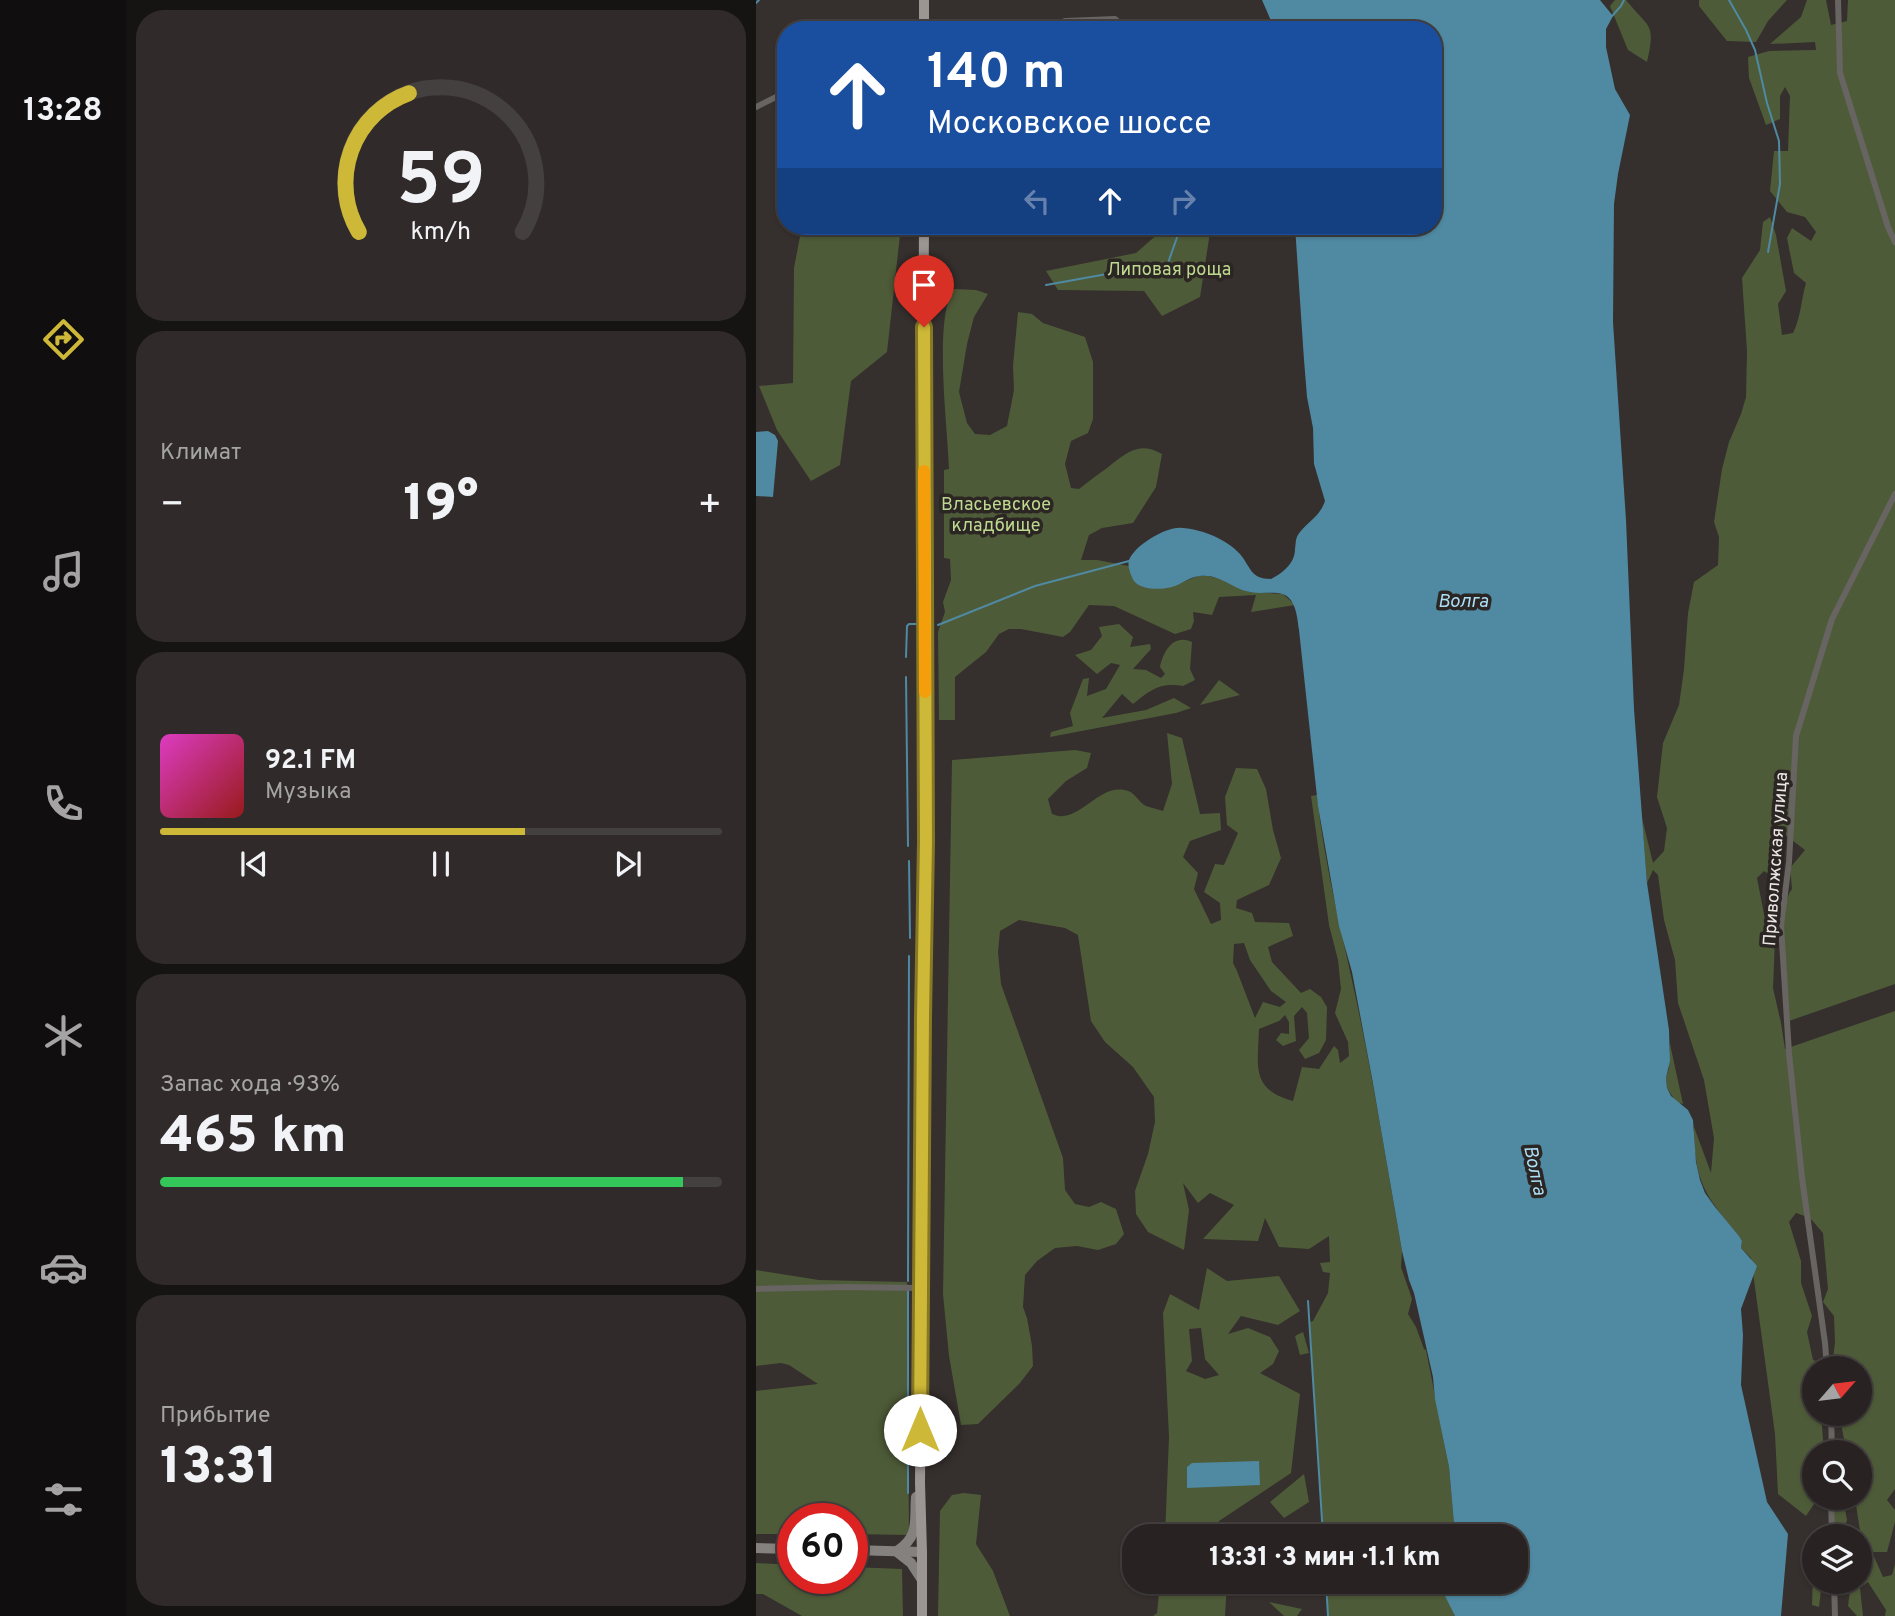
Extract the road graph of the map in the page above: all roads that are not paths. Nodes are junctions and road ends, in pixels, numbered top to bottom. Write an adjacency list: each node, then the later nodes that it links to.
1 (924, 0): 3 (main road)
2 (1838, 0): 9 (street)
3 (924, 21)
4 (1065, 21): 5 (street)
5 (1117, 21)
6 (777, 96): 7 (street)
7 (756, 107)
8 (924, 235): 11 (main road)
9 (1895, 242)
10 (1895, 494): 13 (street, Приволжская улица)
11 (922, 1285): 12 (street); 14 (main road)
12 (756, 1289)
13 (1826, 1356)
14 (920, 1483): 18 (street); 19 (main road)
15 (756, 1548): 16 (street)
16 (777, 1549)
17 (868, 1550): 18 (street)
18 (897, 1551): 19 (street); 20 (street)
19 (922, 1552): 20 (main road)
20 (922, 1580): 22 (main road)
21 (1834, 1594): 23 (street)
22 (922, 1616)
23 (1835, 1616)

